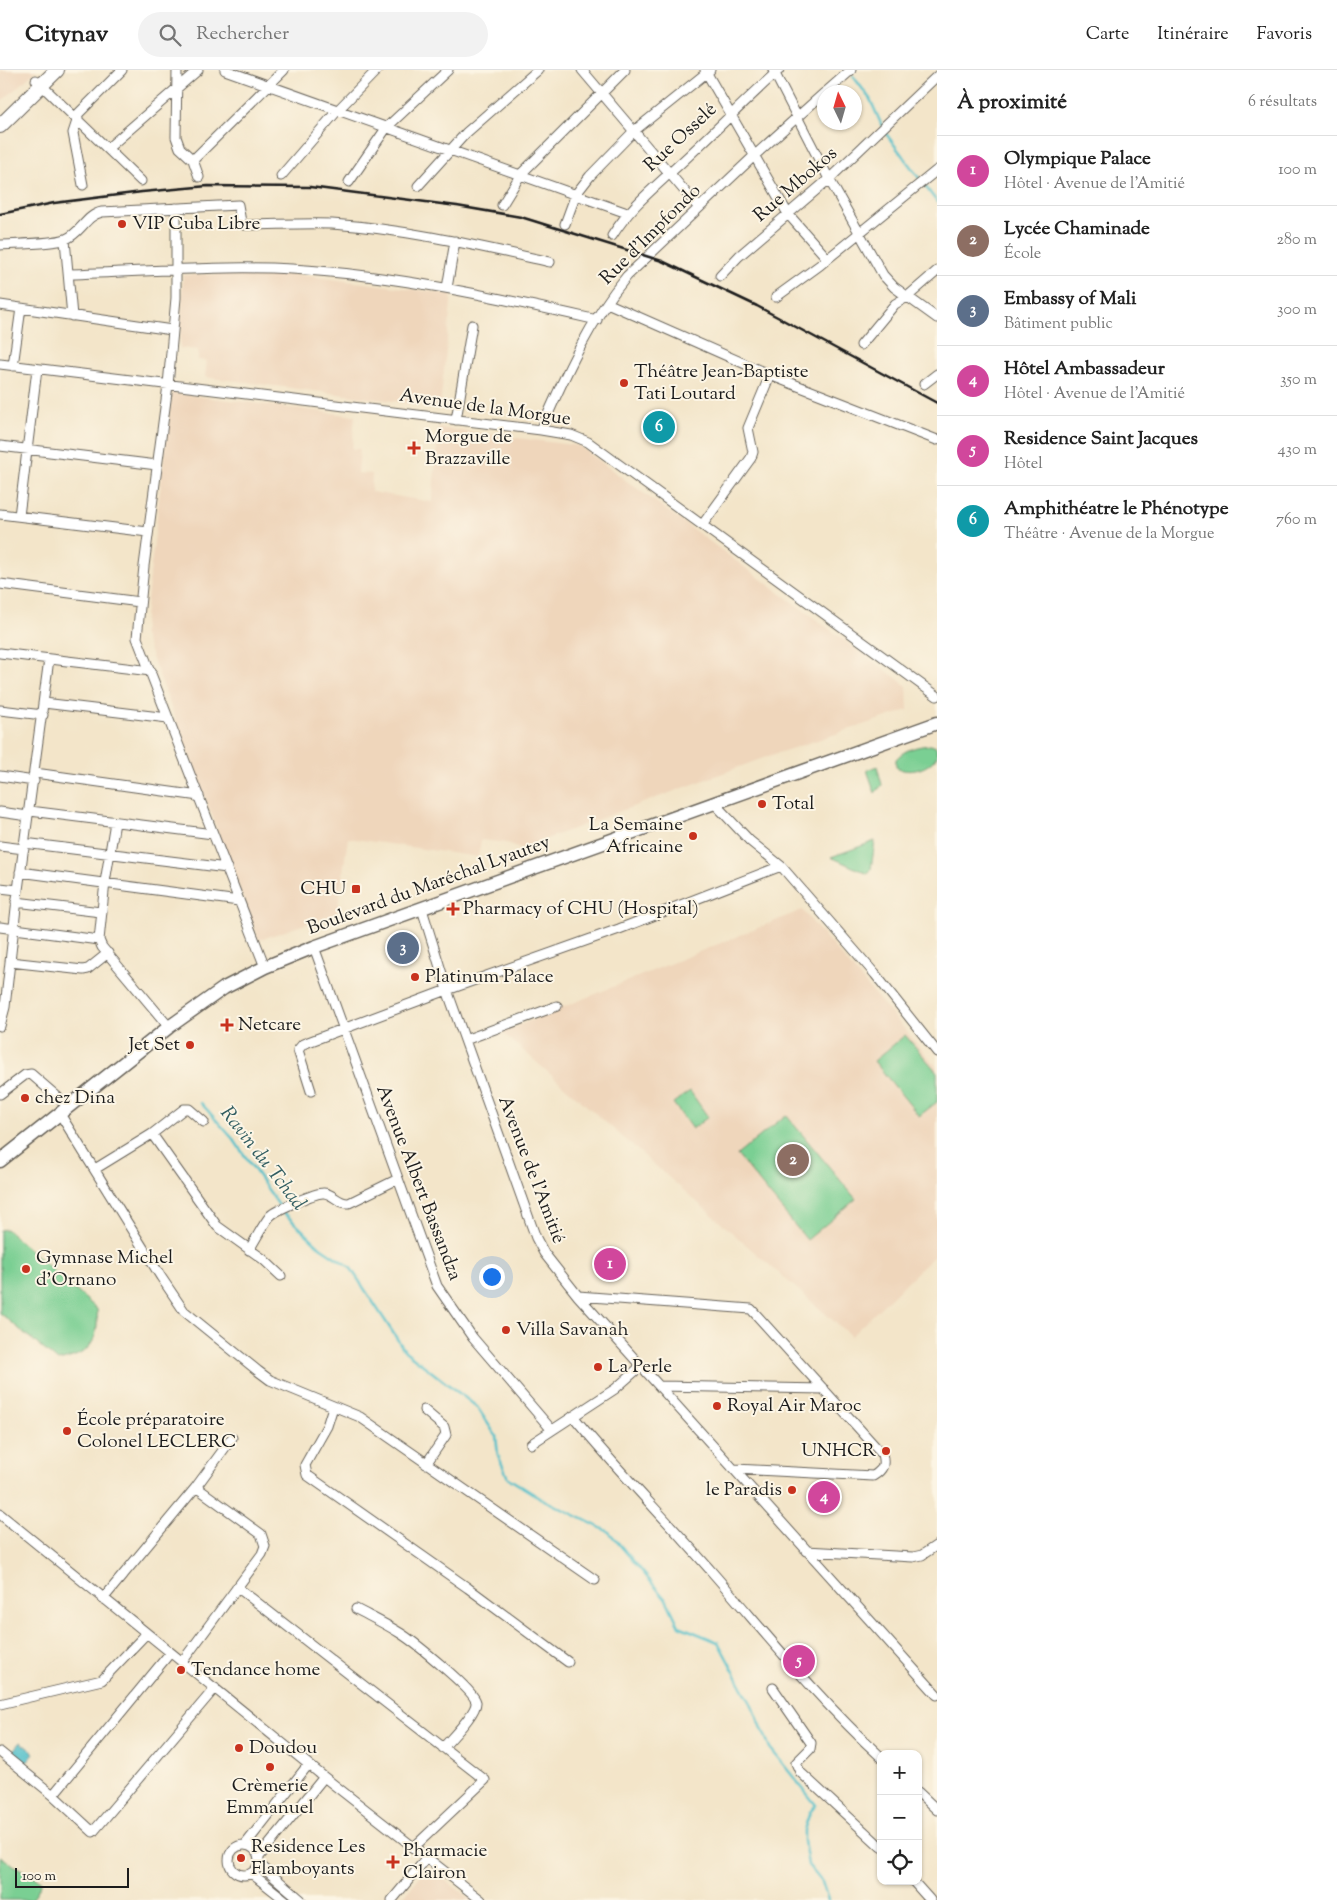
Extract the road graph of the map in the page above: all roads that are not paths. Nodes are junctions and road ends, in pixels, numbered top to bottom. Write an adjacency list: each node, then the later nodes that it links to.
1 (58, 70): 16 (main road)
2 (122, 70): 25 (street)
3 (176, 70): 19 (street)
4 (198, 70): 19 (street)
5 (225, 70): 17 (street)
6 (284, 70): 17 (street)
7 (377, 70): 22 (street)
8 (448, 70): 28 (street)
9 (538, 70): 31 (street)
10 (582, 70): 20 (street)
11 (625, 70): 20 (street)
12 (851, 70): 18 (street, Rue d'Impfondo)
13 (707, 71): 24 (street); 29 (street)
14 (776, 71): 24 (street, Rue Osselé); 26 (street)
15 (937, 76): 39 (street, Rue Mbokos)
16 (41, 78): 23 (main road); 25 (street); 27 (main road)
17 (267, 85): 22 (street); 33 (street)
18 (834, 85)
19 (176, 88): 30 (street); 33 (street)
20 (600, 93): 29 (street); 36 (street)
21 (817, 100): 26 (street, Rue d'Impfondo)
22 (337, 111): 28 (street); 37 (street)
23 (0, 114)
24 (730, 115): 32 (street); 35 (street, Rue Osselé)
25 (77, 117): 30 (street); 42 (street)
26 (797, 118): 32 (street, Rue d'Impfondo); 39 (street)
27 (0, 126)
28 (387, 127): 31 (street); 41 (street)
29 (634, 131): 35 (street); 44 (street)
30 (108, 148): 40 (street)
31 (451, 149): 36 (street); 43 (street)
32 (754, 156): 47 (street, Rue d'Impfondo); 49 (street)
33 (193, 160): 38 (street)
34 (937, 170): 51 (street)
35 (671, 172): 47 (street); 48 (street, Rue Osselé)
36 (521, 174): 44 (street); 45 (street)
37 (281, 176)
38 (199, 177)
39 (829, 179): 49 (street, Rue Mbokos); 51 (street)
40 (141, 181)
41 (349, 182)
42 (83, 185)
43 (418, 186)
44 (576, 194): 48 (street); 50 (street)
45 (502, 204)
46 (176, 208): 53 (street); 54 (street); 58 (street)
47 (699, 208): 65 (street, Rue d'Impfondo)
48 (627, 213): 52 (street, Rue Osselé)
49 (788, 214): 56 (street); 61 (street, Rue Mbokos)
50 (565, 224)
51 (859, 232): 56 (street); 64 (street)
52 (612, 236)
53 (64, 240): 55 (street); 60 (street)
54 (456, 241): 57 (street); 62 (street)
55 (0, 245)
56 (827, 258): 63 (street)
57 (550, 262)
58 (176, 271): 60 (street); 62 (street); 72 (street)
59 (937, 271): 64 (street)
60 (68, 274): 68 (street)
61 (720, 276)
62 (447, 288): 70 (street)
63 (776, 297)
64 (907, 297): 69 (street); 73 (street)
65 (607, 303): 70 (street, Rue d'Impfondo); 78 (street)
66 (0, 305): 67 (street)
67 (21, 308): 68 (street); 75 (street)
68 (72, 316): 72 (street)
69 (937, 318)
70 (597, 320): 82 (street, Rue d'Impfondo)
71 (472, 325): 81 (street)
72 (172, 330): 80 (street)
73 (860, 345)
74 (0, 364): 75 (street, Avenue de la Morgue)
75 (14, 366): 76 (street, Avenue de la Morgue)
76 (37, 369): 80 (street, Avenue de la Morgue); 85 (street)
77 (937, 374): 79 (street)
78 (770, 375): 83 (street); 89 (street)
79 (924, 384)
80 (168, 385): 81 (street, Avenue de la Morgue); 86 (street)
81 (456, 420): 82 (street, Avenue de la Morgue)
82 (541, 430): 89 (street, Avenue de la Morgue)
83 (937, 440)
84 (0, 446): 85 (street)
85 (28, 450): 86 (street); 88 (street)
86 (157, 465): 90 (street)
87 (0, 514): 88 (street)
88 (19, 516): 90 (street)
89 (703, 524): 96 (street, Avenue de la Morgue)
90 (148, 532): 92 (street)
91 (0, 584): 92 (street)
92 (140, 602): 95 (street)
93 (0, 653): 94 (street)
94 (49, 659): 95 (street); 99 (street)
95 (151, 671): 103 (street)
96 (918, 682): 97 (street, Avenue de la Morgue); 98 (street, Avenue de la Morgue)
97 (937, 687)
98 (937, 696)
99 (44, 703): 102 (street); 103 (street)
100 (0, 710): 102 (street)
101 (937, 712): 105 (main road, Boulevard du Maréchal Lyautey)
102 (43, 716): 107 (street)
103 (168, 718): 108 (street)
104 (937, 723): 105 (main road, Boulevard du Maréchal Lyautey)
105 (916, 730): 109 (main road, Boulevard du Maréchal Lyautey)
106 (0, 776): 107 (street)
107 (35, 777): 108 (street); 111 (street)
108 (199, 796): 113 (street)
109 (714, 803): 117 (street); 125 (main road, Boulevard du Maréchal Lyautey)
110 (0, 812): 111 (street)
111 (29, 814): 112 (street); 115 (street)
112 (115, 822): 113 (street); 116 (street)
113 (213, 834): 118 (street)
114 (0, 846): 115 (street)
115 (24, 846): 116 (street); 119 (street)
116 (109, 854): 118 (street); 120 (street)
117 (781, 866): 134 (street); 141 (street)
118 (227, 868): 123 (street)
119 (20, 872): 120 (street); 122 (street)
120 (105, 882): 123 (street); 126 (street)
121 (0, 888): 122 (street)
122 (18, 890): 124 (street)
123 (239, 901): 133 (street)
124 (16, 902): 126 (street); 128 (street)
125 (422, 909): 130 (main road, Boulevard du Maréchal Lyautey); 134 (street, Avenue de l'Amitié)
126 (102, 912): 129 (street)
127 (0, 927): 128 (street)
128 (14, 929): 129 (street); 132 (street)
129 (99, 940): 131 (street)
130 (314, 947): 133 (main road, Boulevard du Maréchal Lyautey); 139 (street, Avenue Albert Bassandza)
131 (108, 953): 132 (street); 138 (street)
132 (6, 964): 136 (street)
133 (265, 967): 138 (main road, Boulevard du Maréchal Lyautey)
134 (447, 990): 139 (street); 140 (street, Avenue de l'Amitié)
135 (557, 1006): 140 (street)
136 (2, 1007): 137 (street)
137 (0, 1026)
138 (170, 1028): 144 (main road, Boulevard du Maréchal Lyautey)
139 (343, 1030): 142 (street); 149 (street, Avenue Albert Bassandza)
140 (465, 1040): 152 (street, Avenue de l'Amitié)
141 (937, 1052)
142 (311, 1091)
143 (0, 1094): 144 (street)
144 (65, 1111): 147 (main road, Boulevard du Maréchal Lyautey); 148 (street)
145 (204, 1122): 146 (street)
146 (152, 1134): 148 (street); 150 (street)
147 (0, 1161)
148 (94, 1170): 156 (street)
149 (398, 1179): 150 (street); 159 (street, Avenue Albert Bassandza)
150 (249, 1250): 151 (street)
151 (281, 1276)
152 (578, 1296): 153 (street, Avenue de l'Amitié); 155 (street)
153 (641, 1366): 154 (street, Avenue de l'Amitié); 158 (street)
154 (658, 1386): 155 (street); 163 (street, Avenue de l'Amitié)
155 (824, 1389): 163 (street)
156 (333, 1407): 162 (street); 175 (street)
157 (424, 1410): 162 (street)
158 (573, 1416): 159 (street); 182 (street)
159 (551, 1430): 161 (street)
160 (232, 1438): 164 (street)
161 (531, 1444)
162 (426, 1464): 168 (street)
163 (735, 1469): 167 (street, Avenue de l'Amitié)
164 (196, 1487): 169 (street); 170 (street)
165 (0, 1514): 170 (street)
166 (937, 1545): 167 (street)
167 (806, 1551): 178 (street, Avenue de l'Amitié)
168 (595, 1580)
169 (237, 1587): 174 (street); 180 (street)
170 (103, 1599): 172 (street)
171 (356, 1609): 180 (street)
172 (146, 1634): 173 (street); 179 (street)
173 (170, 1653): 174 (street); 185 (street)
174 (182, 1662): 176 (street)
175 (568, 1662)
176 (215, 1688): 183 (street); 185 (street)
177 (773, 1688): 188 (street)
178 (937, 1695)
179 (0, 1704)
180 (443, 1748): 190 (street)
181 (0, 1752): 185 (street)
182 (877, 1753)
183 (308, 1765): 184 (street); 189 (street)
184 (324, 1777): 190 (street); 192 (street)
185 (53, 1795)
186 (921, 1795): 187 (street)
187 (937, 1810)
188 (877, 1843)
189 (245, 1845): 192 (street); 193 (street)
190 (413, 1848): 191 (street)
191 (426, 1859): 197 (street); 198 (street)
192 (259, 1861): 193 (street); 196 (street)
193 (251, 1874): 195 (street)
194 (917, 1885): 199 (street)
195 (285, 1900)
196 (301, 1900)
197 (392, 1900)
198 (481, 1900)
199 (930, 1900)

